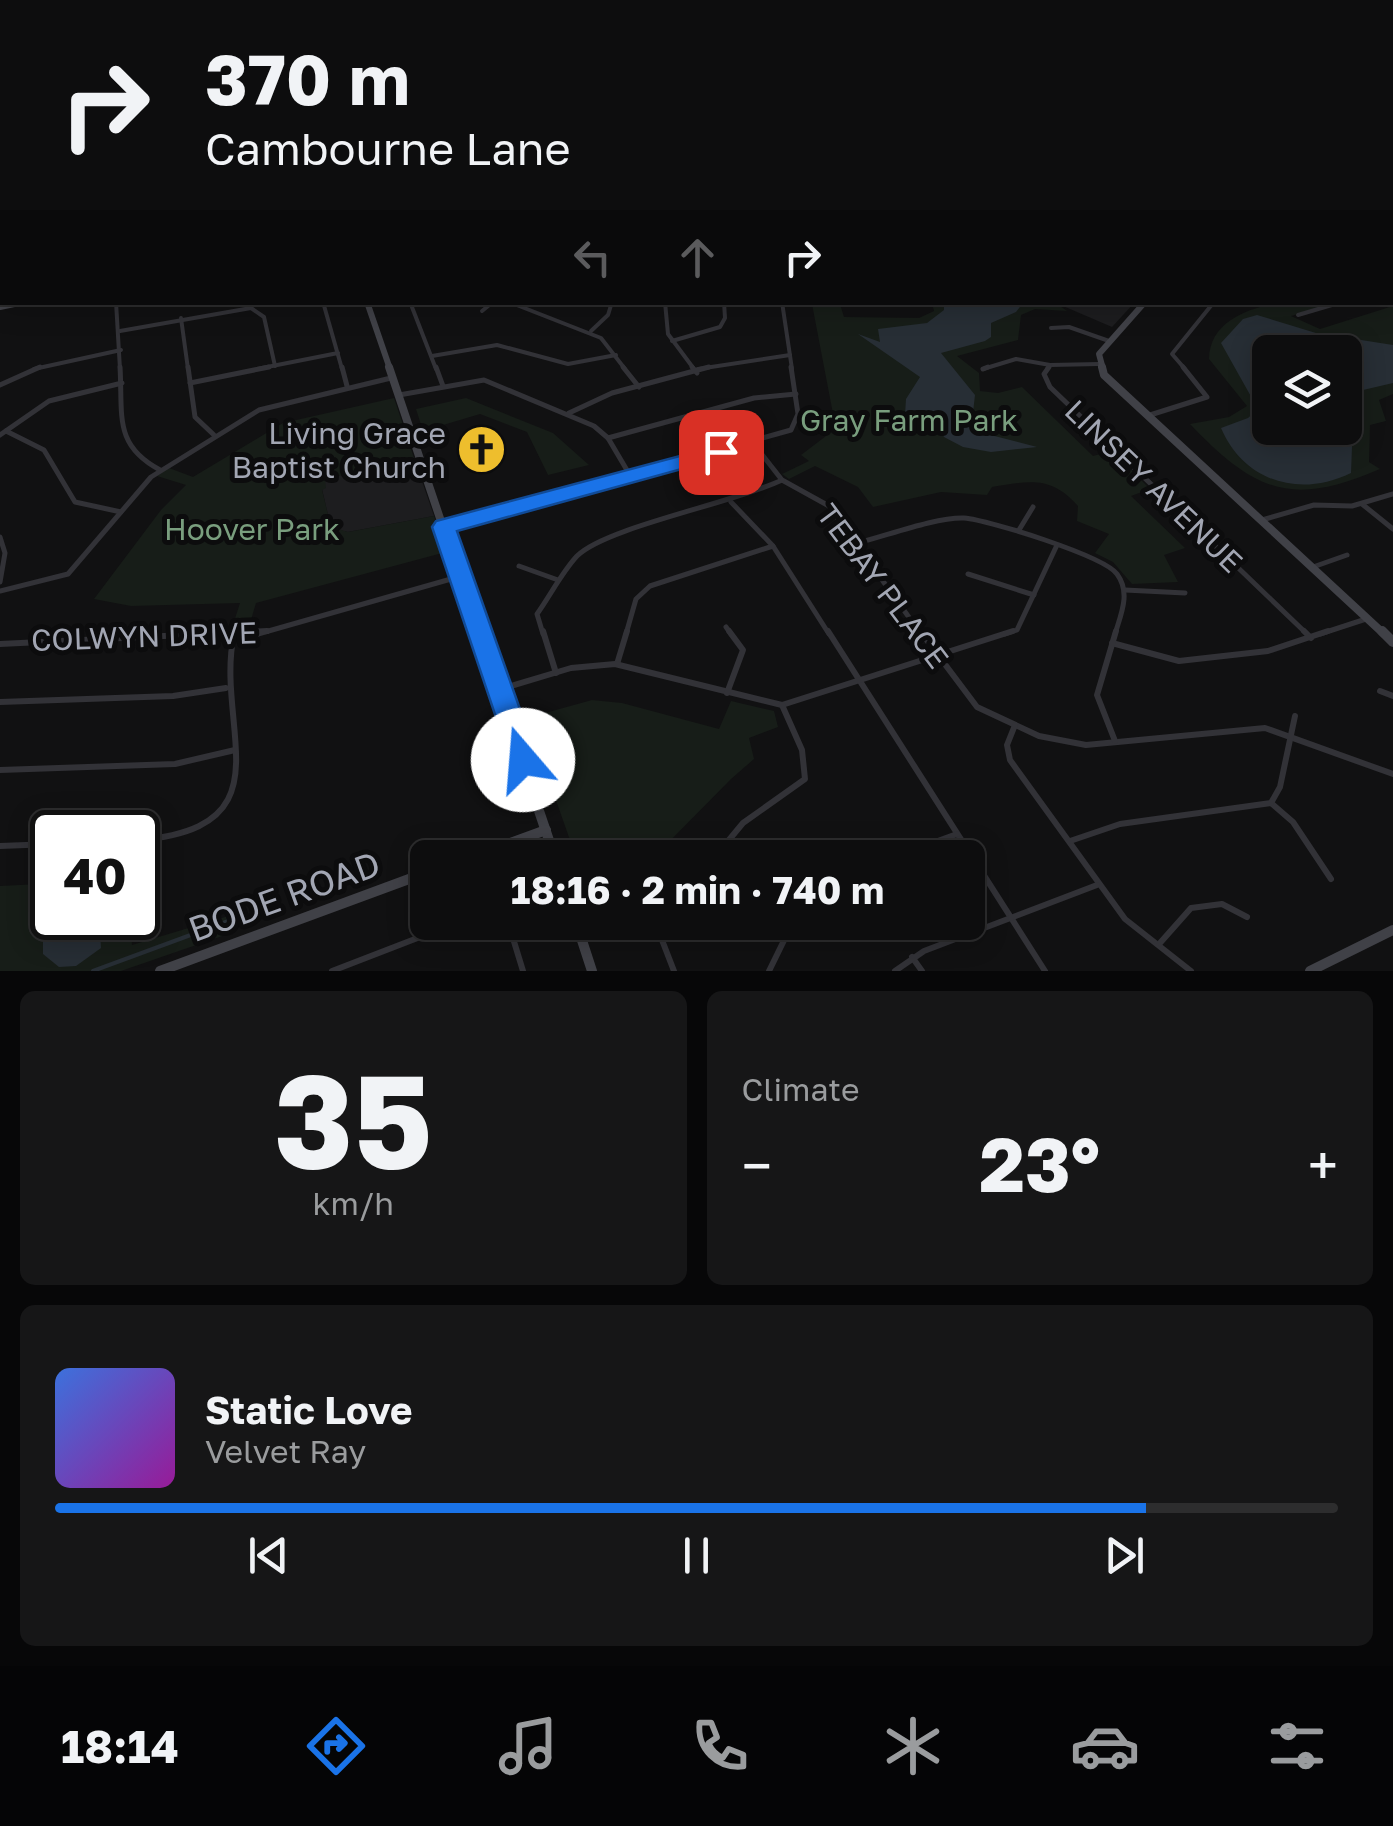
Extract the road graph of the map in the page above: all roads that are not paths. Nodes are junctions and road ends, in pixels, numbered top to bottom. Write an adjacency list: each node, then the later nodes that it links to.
1 (116, 305): 18 (street)
2 (324, 305): 23 (street)
3 (368, 305): 32 (street)
4 (411, 305): 26 (street)
5 (489, 305): 14 (street)
6 (517, 305): 19 (street)
7 (611, 305): 19 (street)
8 (666, 305): 20 (street)
9 (724, 305): 20 (street)
10 (782, 305): 25 (street)
11 (1142, 305): 21 (street)
12 (1212, 305): 42 (street)
13 (1332, 305): 15 (street)
14 (482, 311)
15 (1298, 315)
16 (181, 318): 18 (street); 29 (street); 34 (street)
17 (1051, 328): 21 (street)
18 (120, 331): 22 (street)
19 (590, 332): 24 (street)
20 (672, 341): 31 (street)
21 (1110, 341): 27 (street)
22 (121, 350): 33 (street); 35 (street)
23 (338, 353): 29 (street); 36 (street)
24 (616, 355): 26 (street); 38 (street)
25 (790, 355): 31 (street); 39 (street)
26 (432, 356): 37 (street)
27 (1099, 364): 28 (street, LINSEY AVENUE); 42 (street)
28 (1050, 365): 30 (street); 77 (street, LINSEY AVENUE)
29 (275, 366): 34 (street)
30 (983, 369)
31 (697, 372): 38 (street)
32 (393, 377): 36 (street); 40 (street)
33 (122, 383): 43 (street); 47 (street)
34 (190, 383): 44 (street)
35 (0, 385)
36 (348, 386): 44 (street)
37 (443, 386): 40 (street); 41 (street)
38 (638, 388): 41 (street)
39 (796, 394): 45 (street); 46 (street)
40 (399, 395): 56 (street)
41 (569, 413): 45 (street)
42 (1147, 416): 55 (street)
43 (3, 433): 54 (street)
44 (215, 436): 47 (street)
45 (608, 438): 48 (street)
46 (753, 443): 48 (street); 49 (street, TEBAY PLACE)
47 (160, 470): 54 (street)
48 (631, 477): 56 (street)
49 (782, 480): 51 (street); 60 (street, TEBAY PLACE)
50 (1393, 494): 52 (street)
51 (731, 502): 62 (street); 68 (street)
52 (1362, 504): 55 (street); 57 (street)
53 (1033, 507): 58 (street)
54 (121, 512): 71 (street)
55 (1262, 520): 65 (street)
56 (444, 527): 67 (street)
57 (1393, 529)
58 (1018, 532): 60 (street); 61 (street)
59 (0, 537): 69 (street)
60 (857, 543): 81 (street, TEBAY PLACE)
61 (1057, 544): 70 (street); 73 (street)
62 (773, 546): 82 (street); 84 (street)
63 (1348, 555): 65 (street)
64 (518, 566): 68 (street)
65 (1312, 567): 74 (street)
66 (968, 574): 73 (street)
67 (460, 576): 76 (street, COLWYN DRIVE); 86 (street)
68 (558, 580): 83 (street)
69 (0, 582)
70 (1125, 590): 72 (street); 78 (street)
71 (0, 591)
72 (1184, 592)
73 (1034, 595): 81 (street)
74 (1369, 618): 77 (street); 79 (street)
75 (726, 628): 88 (street)
76 (234, 634): 80 (street, COLWYN DRIVE); 85 (street)
77 (1311, 638): 78 (street)
78 (1112, 642): 95 (street)
79 (1393, 642)
80 (0, 644)
81 (939, 658): 84 (street); 93 (street, TEBAY PLACE)
82 (617, 664): 83 (street); 88 (street)
83 (556, 672): 86 (street)
84 (859, 682): 91 (street); 101 (street)
85 (226, 688): 90 (street); 96 (street)
86 (501, 690): 100 (street)
87 (1380, 691): 89 (street)
88 (728, 693): 91 (street)
89 (1393, 696)
90 (0, 702)
91 (782, 705): 105 (street)
92 (1295, 716): 94 (street)
93 (1015, 725): 95 (street, TEBAY PLACE); 107 (street)
94 (1291, 738): 95 (street, TEBAY PLACE); 98 (street, TEBAY PLACE); 99 (street)
95 (1115, 742)
96 (236, 750): 97 (street); 102 (street)
97 (0, 770)
98 (1393, 774)
99 (1271, 803): 107 (street); 111 (street)
100 (546, 830): 103 (street); 104 (street)
101 (957, 834): 106 (street); 114 (street)
102 (160, 838)
103 (518, 840)
104 (549, 840)
105 (729, 840)
106 (940, 840)
107 (1069, 842): 112 (street)
108 (30, 845): 109 (street)
109 (0, 846)
110 (410, 879): 123 (street, BODE ROAD)
111 (1331, 879)
112 (1097, 885): 114 (street); 121 (street)
113 (1247, 918): 121 (street)
114 (1010, 919): 122 (street); 132 (street)
115 (1393, 930): 134 (street)
116 (412, 940): 125 (street)
117 (514, 940): 126 (street)
118 (582, 940): 127 (street)
119 (662, 940): 128 (street)
120 (784, 940): 129 (street)
121 (1159, 944): 133 (street)
122 (912, 957): 130 (street); 131 (street)
123 (181, 967): 124 (street, BODE ROAD)
124 (160, 971)
125 (332, 971)
126 (523, 971)
127 (592, 971)
128 (674, 971)
129 (769, 971)
130 (895, 971)
131 (922, 971)
132 (1045, 971)
133 (1190, 971)
134 (1310, 971)

